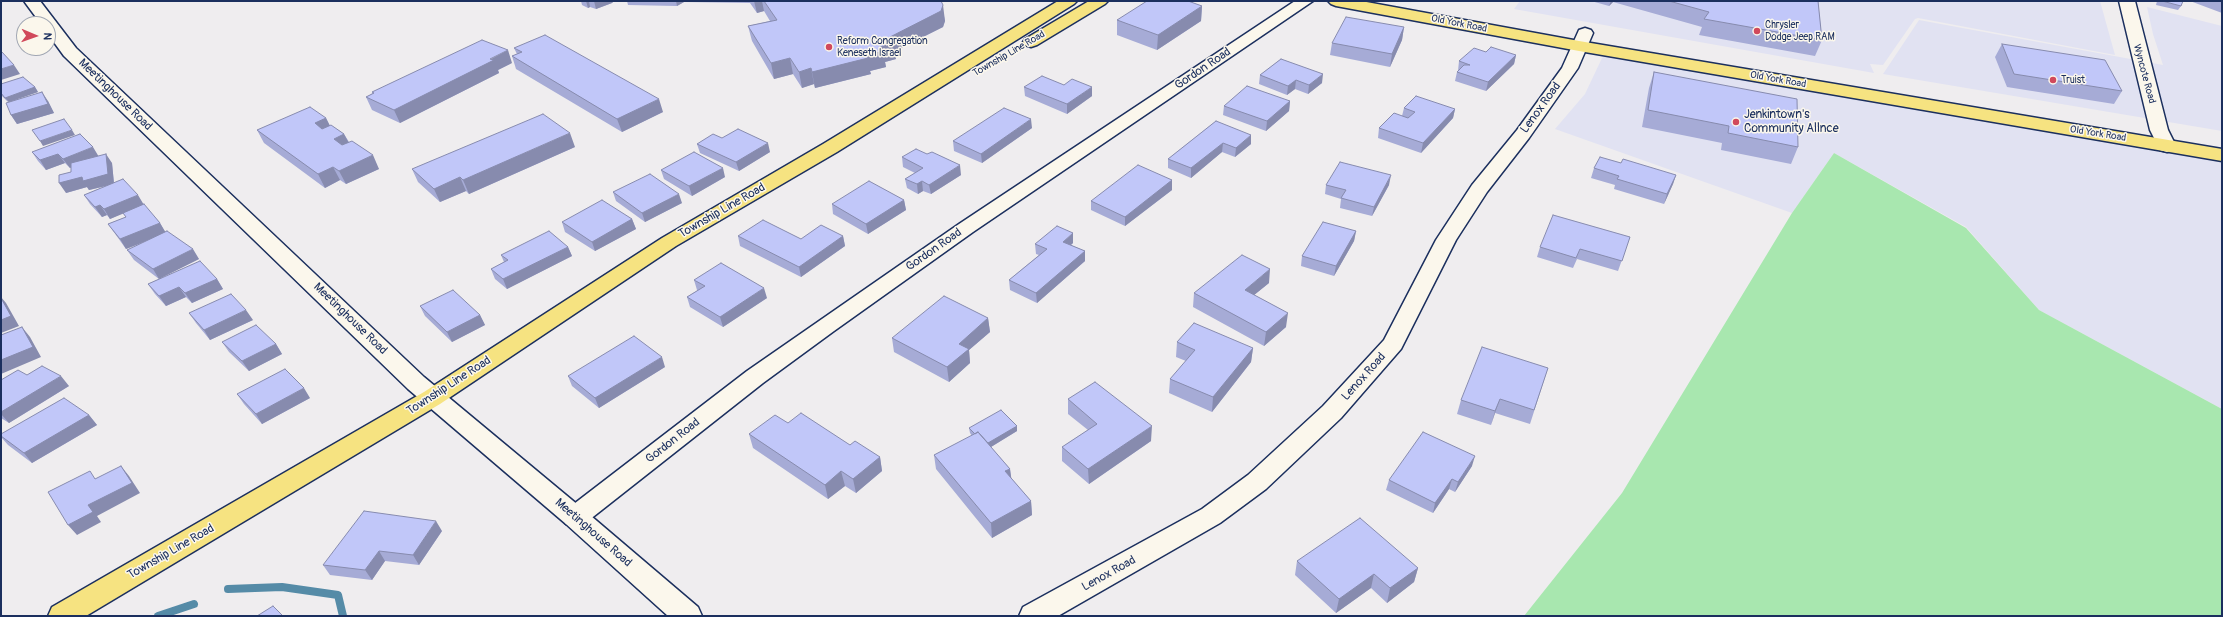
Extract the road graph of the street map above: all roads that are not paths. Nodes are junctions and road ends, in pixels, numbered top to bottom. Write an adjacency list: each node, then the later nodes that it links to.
1 (32, 1): 13 (street, Meetinghouse Road)
2 (1069, 1): 11 (main road, Township Line Road)
3 (1100, 1): 11 (main road, Township Line Road)
4 (1306, 1): 14 (street, Gordon Road)
5 (1336, 1): 8 (main road, Old York Road)
6 (1405, 1): 8 (main road, Old York Road)
7 (2127, 1): 9 (street, Wyncote Road)
8 (1582, 40): 9 (main road, Old York Road); 17 (street, Lenox Road)
9 (2163, 138): 10 (main road, Old York Road); 12 (main road, Old York Road)
10 (2222, 140)
11 (830, 148): 13 (main road, Township Line Road)
12 (2222, 154)
13 (432, 398): 14 (street, Meetinghouse Road); 15 (main road, Township Line Road)
14 (575, 517): 16 (street, Meetinghouse Road)
15 (62, 616)
16 (688, 616)
17 (1033, 616)

